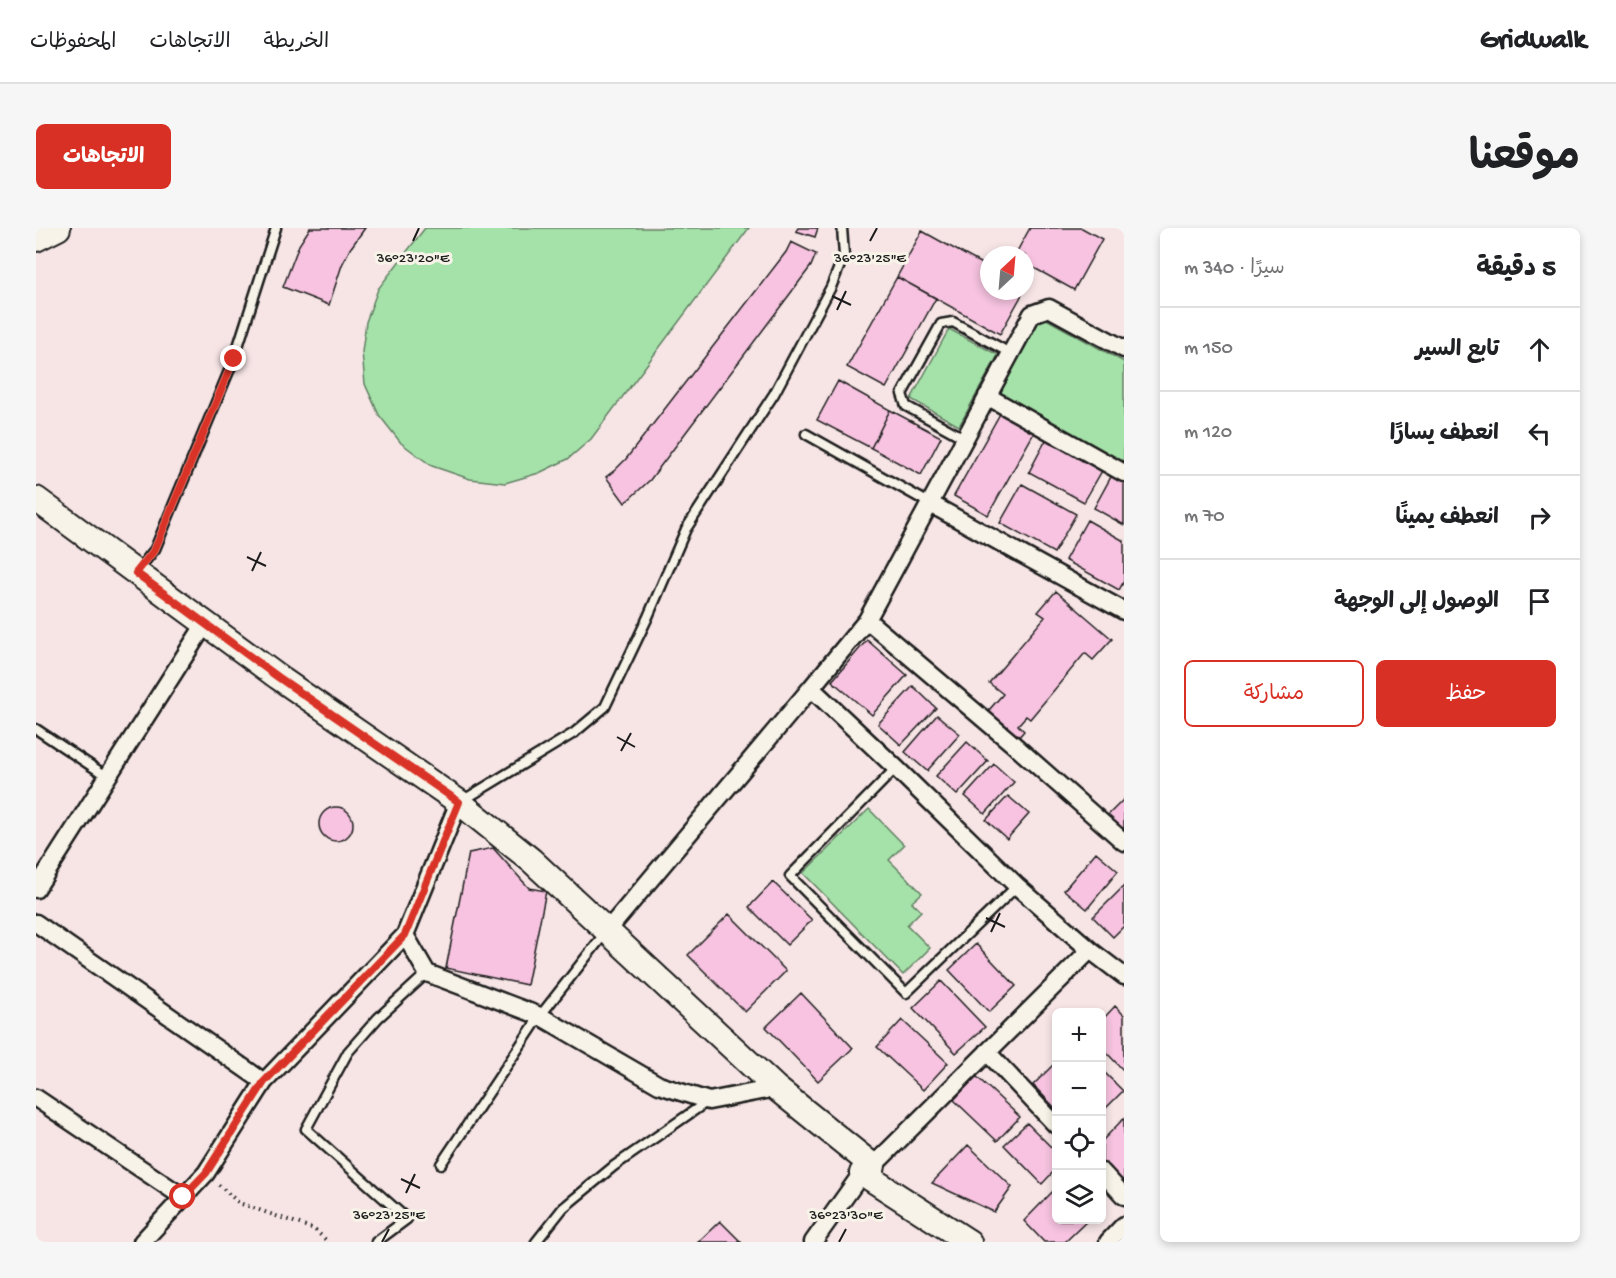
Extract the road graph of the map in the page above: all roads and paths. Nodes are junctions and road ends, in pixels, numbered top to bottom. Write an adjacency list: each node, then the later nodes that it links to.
1 (58, 228): 4 (street)
2 (276, 228): 13 (lane)
3 (842, 228): 21 (lane)
4 (36, 239)
5 (1124, 349): 6 (street)
6 (1010, 353): 7 (street); 9 (lane)
7 (987, 396): 9 (street); 10 (street)
8 (806, 434): 12 (lane)
9 (964, 438): 12 (street)
10 (1124, 473)
11 (36, 499): 13 (street)
12 (929, 503): 14 (street); 15 (street)
13 (136, 573): 16 (street)
14 (1124, 611)
15 (867, 620): 17 (street); 22 (street)
16 (205, 624): 20 (street); 21 (street)
17 (811, 688): 19 (street); 26 (street)
18 (36, 729): 20 (lane)
19 (896, 768): 23 (street); 23 (lane)
20 (108, 777): 24 (street)
21 (459, 802): 26 (street); 27 (street)
22 (1124, 842)
23 (1017, 886): 28 (street)
24 (36, 889)
25 (36, 924): 33 (street)
26 (607, 931): 31 (lane); 34 (street)
27 (405, 935): 29 (street); 33 (street)
28 (1090, 950): 30 (street); 32 (street)
29 (427, 973): 31 (street); 47 (lane)
30 (1123, 974)
31 (540, 1016): 36 (street); 38 (lane)
32 (987, 1052): 37 (street); 39 (street)
33 (264, 1082): 40 (street)
34 (776, 1088): 36 (street); 39 (street)
35 (36, 1098): 43 (street)
36 (709, 1101): 48 (lane)
37 (1052, 1121)
38 (441, 1164)
39 (867, 1169): 49 (street); 50 (street)
40 (206, 1173): 43 (street); 46 (path)
41 (1106, 1177): 42 (street)
42 (1124, 1196)
43 (183, 1197): 45 (street)
44 (1124, 1225): 51 (street)
45 (147, 1240)
46 (328, 1242)
47 (376, 1242)
48 (536, 1242)
49 (813, 1242)
50 (969, 1242)
51 (1108, 1242)

